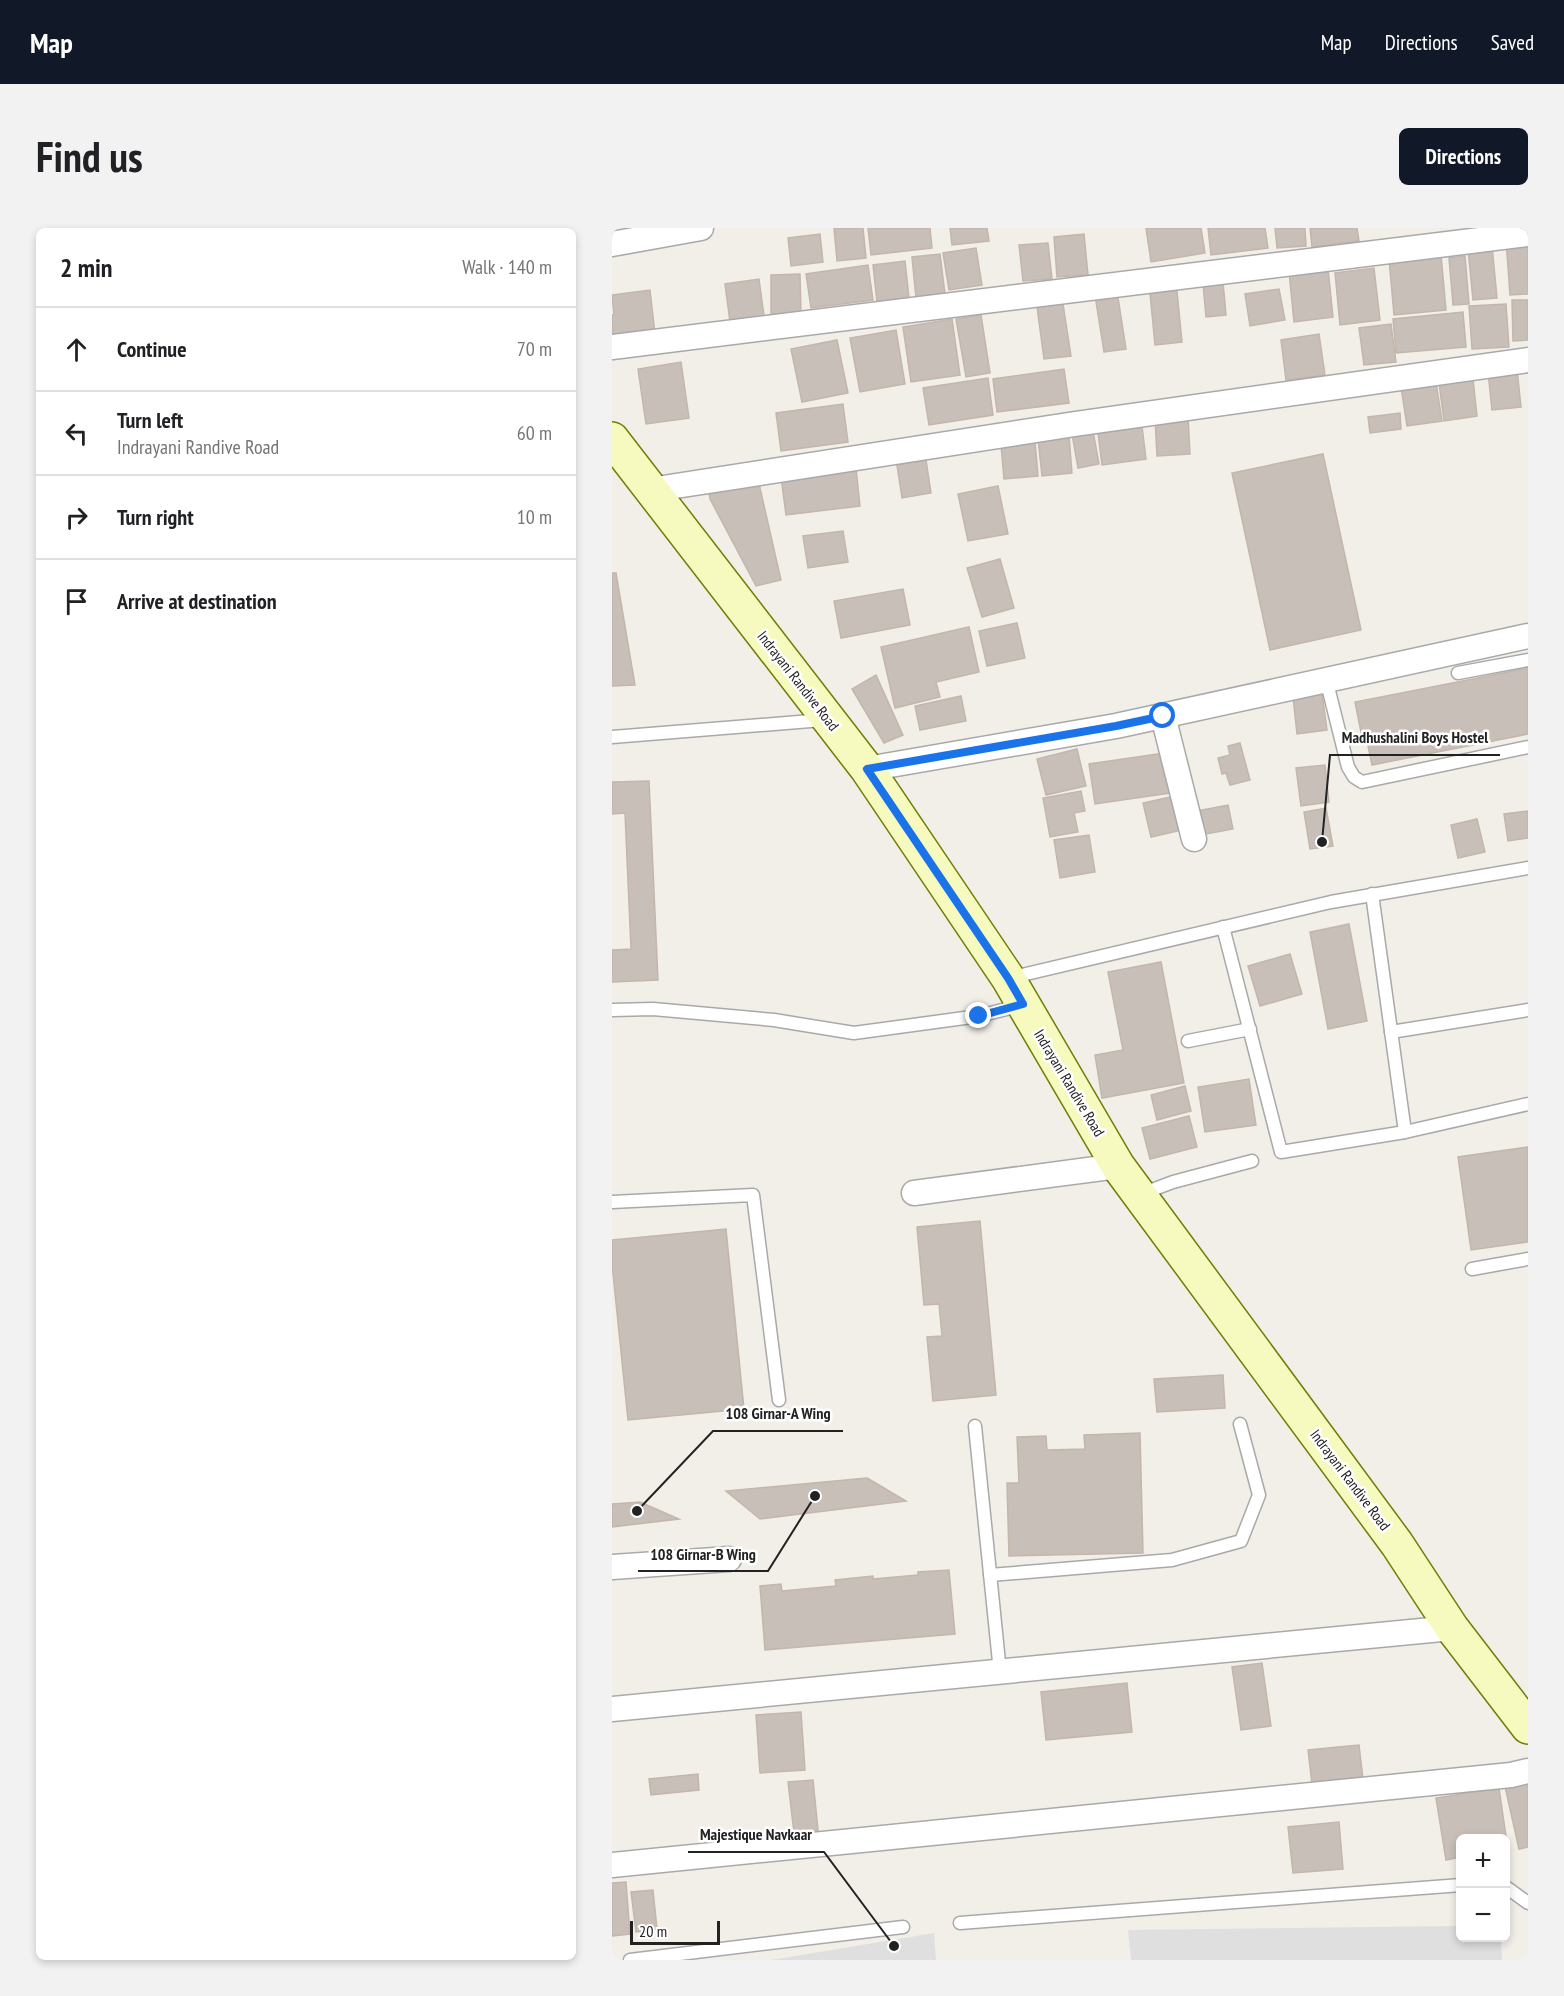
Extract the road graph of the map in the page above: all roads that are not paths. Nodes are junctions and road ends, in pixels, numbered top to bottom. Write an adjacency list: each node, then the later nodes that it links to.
1 (701, 228): 3 (street)
2 (1528, 234): 4 (street)
3 (612, 244)
4 (612, 347)
5 (1528, 360): 7 (street)
6 (612, 439): 7 (street, Indrayani Randive Road)
7 (650, 490): 13 (street, Indrayani Randive Road)
8 (1528, 636): 11 (street)
9 (1528, 660): 10 (lane)
10 (1458, 673)
11 (1326, 679): 12 (street); 15 (lane)
12 (1163, 716): 16 (street); 17 (street)
13 (828, 720): 14 (lane); 16 (street, Indrayani Randive Road)
14 (612, 737)
15 (1528, 747)
16 (867, 769): 21 (street, Indrayani Randive Road)
17 (1194, 839)
18 (1528, 868): 19 (lane)
19 (1372, 894): 20 (lane); 25 (lane)
20 (1222, 927): 21 (lane); 24 (lane)
21 (1015, 991): 22 (lane); 30 (street, Indrayani Randive Road)
22 (612, 1010)
23 (1528, 1010): 25 (lane)
24 (1250, 1029): 26 (lane); 28 (lane)
25 (1391, 1032): 28 (lane)
26 (1188, 1041)
27 (1528, 1104): 28 (lane)
28 (1405, 1132)
29 (1252, 1161): 32 (lane)
30 (1118, 1167): 31 (street); 32 (street, Indrayani Randive Road)
31 (914, 1193)
32 (1139, 1195): 42 (street, Indrayani Randive Road)
33 (612, 1202): 36 (lane)
34 (1528, 1259): 35 (lane)
35 (1472, 1269)
36 (779, 1400)
37 (1240, 1424): 41 (lane)
38 (975, 1426): 41 (lane)
39 (729, 1559): 40 (street)
40 (612, 1567)
41 (990, 1575): 43 (lane)
42 (1452, 1628): 43 (street); 45 (street, Indrayani Randive Road)
43 (1000, 1672): 44 (street)
44 (612, 1709)
45 (1528, 1728)
46 (1528, 1771): 47 (street)
47 (612, 1865)
48 (1456, 1885): 51 (lane)
49 (1507, 1888): 50 (lane)
50 (1528, 1903)
51 (960, 1923)
52 (903, 1926): 53 (lane)
53 (630, 1960)

